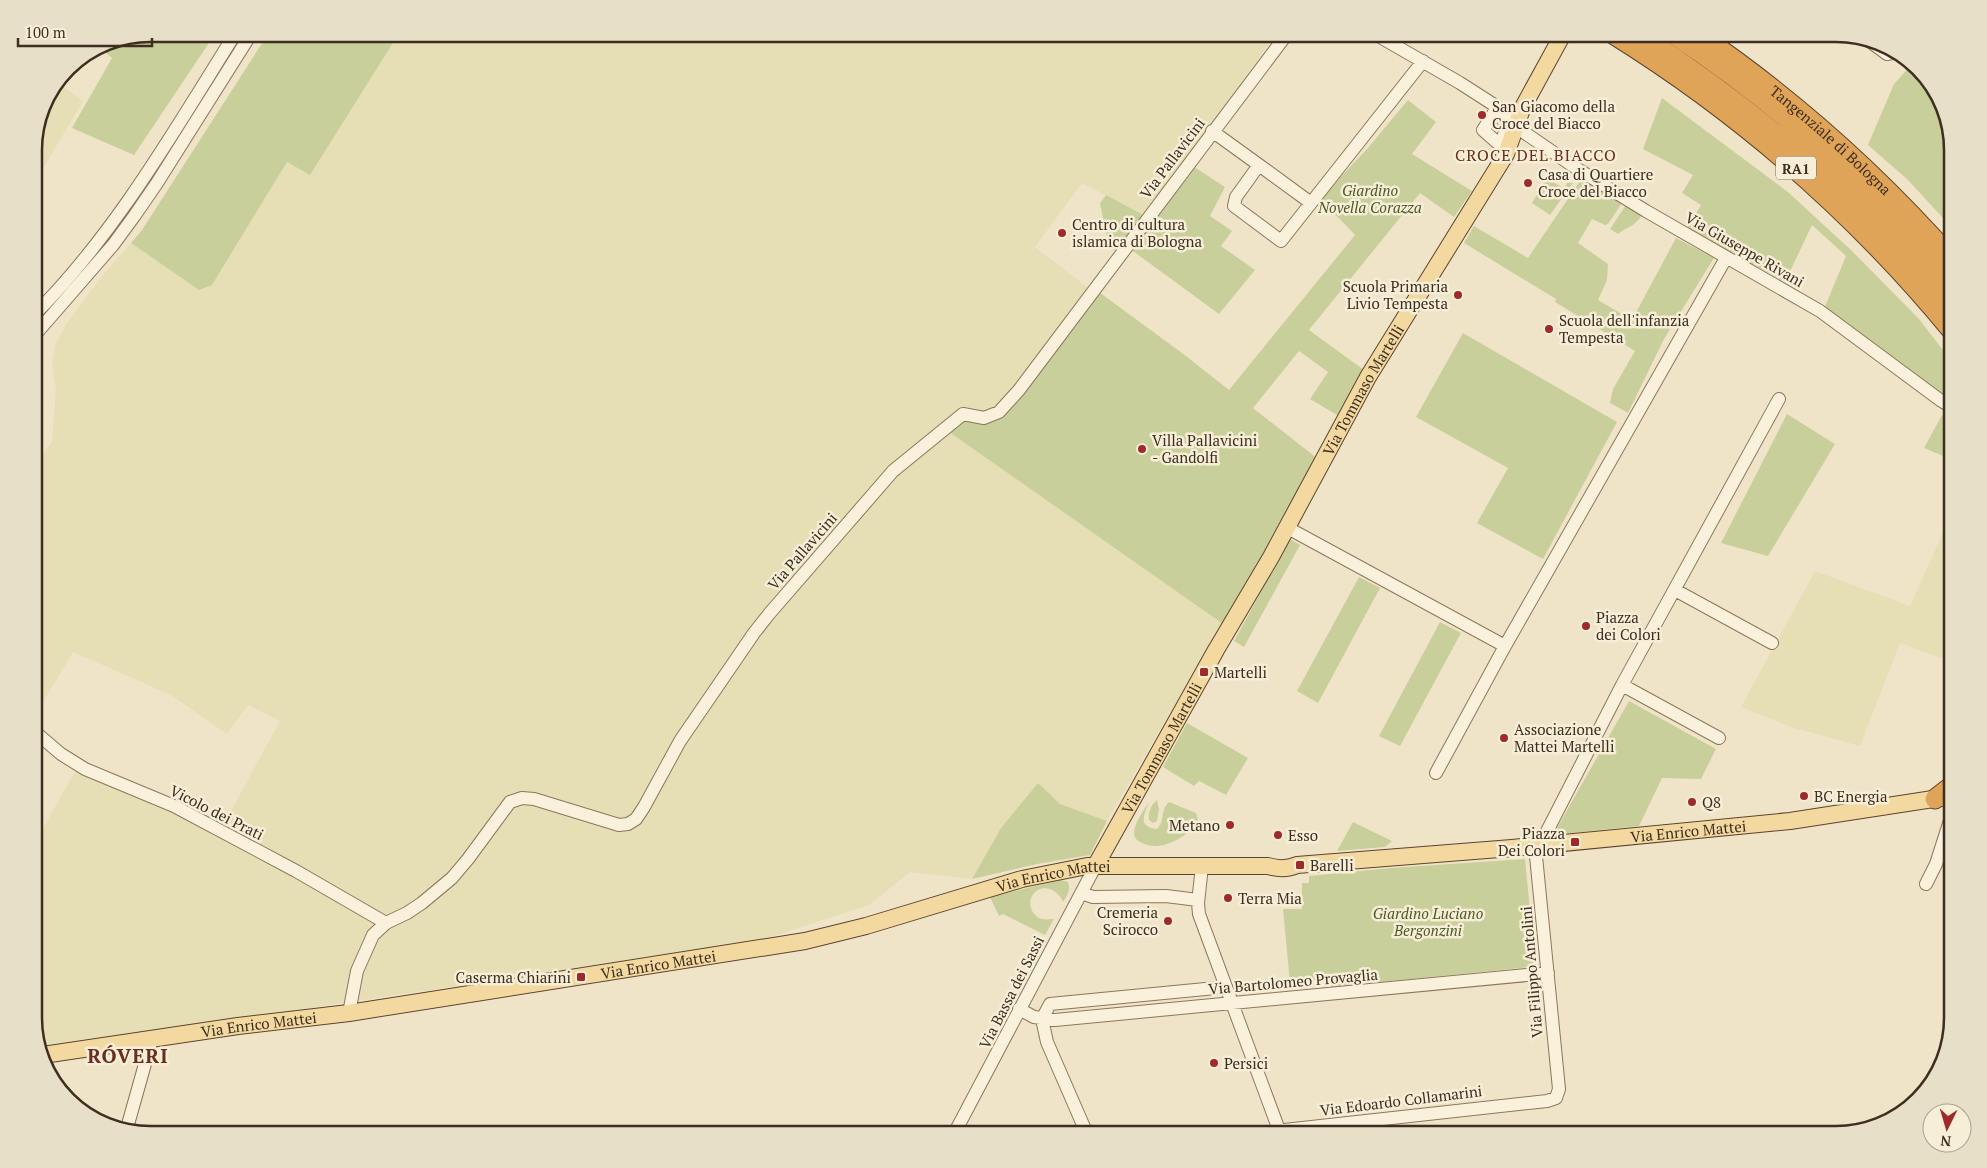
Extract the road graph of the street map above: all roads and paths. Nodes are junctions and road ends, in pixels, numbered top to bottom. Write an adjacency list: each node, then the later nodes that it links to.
1 (1281, 42): 12 (street, Via Pallavicini)
2 (1390, 42): 10 (street, Via Giuseppe Rivani)
3 (1559, 42): 11 (main road, Via Tommaso Martelli)
4 (1625, 42): 20 (highway, RA1)
5 (1651, 42): 18 (highway)
6 (1685, 42): 17 (highway)
7 (1709, 42): 15 (highway, Tangenziale di Bologna)
8 (229, 43): 19 (street)
9 (245, 43): 21 (street)
10 (1423, 61): 11 (street, Via Giuseppe Rivani); 14 (street)
11 (1516, 125): 16 (street, Via Giuseppe Rivani); 24 (main road, Via Tommaso Martelli)
12 (1212, 131): 13 (street); 42 (street, Via Pallavicini)
13 (1259, 164): 14 (street); 14 (street)
14 (1311, 203)
15 (1944, 250)
16 (1726, 258): 23 (street, Via Giuseppe Rivani); 27 (street)
17 (1944, 272)
18 (1944, 298)
19 (43, 305)
20 (1944, 324)
21 (43, 326)
22 (1779, 399): 25 (street)
23 (1944, 402)
24 (1286, 527): 27 (street); 37 (main road, Via Tommaso Martelli)
25 (1675, 590): 26 (street); 28 (street)
26 (1772, 643)
27 (1505, 646): 31 (street)
28 (1622, 685): 29 (street); 36 (street)
29 (1719, 738)
30 (43, 739): 42 (street, Vicolo dei Prati)
31 (1436, 773)
32 (1944, 798): 34 (main road, Via Enrico Mattei)
33 (1944, 805): 34 (main road, Via Enrico Mattei)
34 (1837, 815): 36 (main road, Via Enrico Mattei)
35 (1944, 839): 39 (street)
36 (1538, 845): 38 (main road, Via Enrico Mattei); 43 (street, Via Filippo Antolini)
37 (1096, 865): 38 (main road, Via Enrico Mattei); 40 (street, Via Bassa dei Sassi); 47 (main road, Via Enrico Mattei)
38 (1202, 866): 41 (street)
39 (1926, 884)
40 (1081, 893): 41 (street, Via Enrico Mattei); 46 (street, Via Bassa dei Sassi)
41 (1198, 900): 44 (street)
42 (386, 923): 47 (street, Via Pallavicini)
43 (1548, 973): 45 (street, Via Bartolomeo Provaglia); 51 (street, Via Filippo Antolini)
44 (1226, 987): 45 (street); 48 (street, Via Bartolomeo Provaglia)
45 (1232, 1003): 48 (street, Via Bartolomeo Provaglia); 55 (street)
46 (1019, 1010): 48 (street, Via Bartolomeo Provaglia); 53 (street, Via Bassa dei Sassi)
47 (349, 1013): 49 (main road, Via Enrico Mattei)
48 (1042, 1019): 54 (street)
49 (152, 1039): 50 (main road, Via Enrico Mattei); 52 (street)
50 (49, 1054)
51 (1558, 1096): 56 (street, Via Edoardo Collamarini)
52 (128, 1123)
53 (958, 1126)
54 (1083, 1126)
55 (1278, 1126)
56 (1316, 1126)

